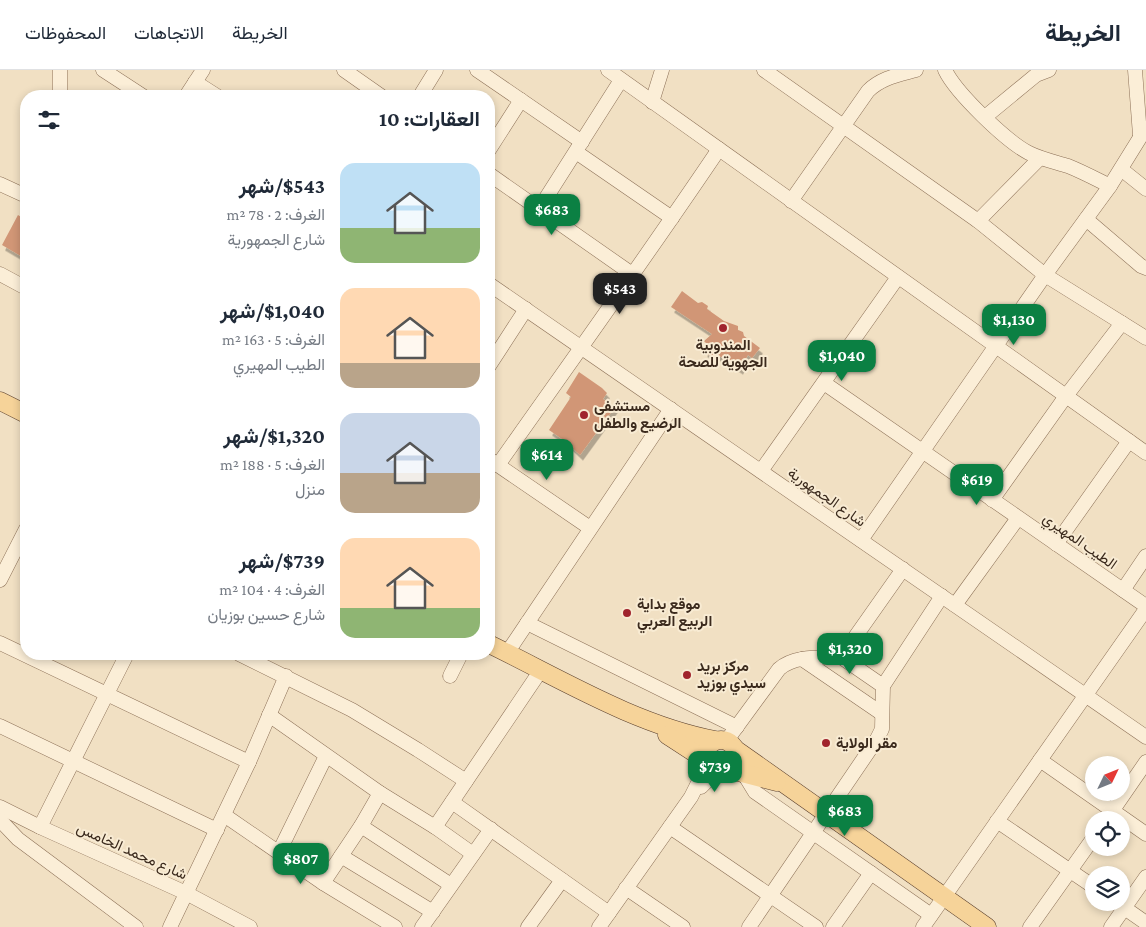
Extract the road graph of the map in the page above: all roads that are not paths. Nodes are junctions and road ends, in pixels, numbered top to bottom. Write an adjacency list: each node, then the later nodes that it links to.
1 (60, 70): 15 (street)
2 (103, 70): 16 (street)
3 (344, 70): 19 (street)
4 (436, 70): 20 (street)
5 (477, 70): 21 (street)
6 (608, 70): 14 (street)
7 (662, 70): 22 (street)
8 (764, 70): 24 (street)
9 (916, 70): 24 (street)
10 (945, 70): 23 (street)
11 (1049, 70): 23 (street)
12 (1135, 70): 25 (street)
13 (199, 76): 17 (street); 18 (street)
14 (621, 80): 22 (street); 27 (street)
15 (60, 90)
16 (134, 90)
17 (190, 90)
18 (212, 90)
19 (372, 90)
20 (424, 90)
21 (521, 100): 26 (street); 27 (street)
22 (652, 102): 28 (street)
23 (985, 117): 29 (street)
24 (842, 127): 36 (street); 40 (street)
25 (1143, 132): 30 (street)
26 (495, 141)
27 (579, 147): 37 (street); 38 (street)
28 (719, 149): 36 (street); 38 (street)
29 (1040, 158): 33 (street); 40 (street)
30 (1121, 169): 33 (street); 34 (street)
31 (495, 178): 37 (street)
32 (0, 184): 35 (street)
33 (1110, 186): 39 (street)
34 (1146, 189)
35 (20, 193)
36 (791, 201): 45 (street)
37 (539, 209): 43 (street)
38 (672, 218): 43 (street)
39 (1086, 218): 41 (street); 44 (street)
40 (978, 221): 44 (street)
41 (1146, 268)
42 (0, 274): 46 (street)
43 (632, 274): 52 (street)
44 (1045, 274): 49 (street); 51 (street)
45 (898, 277): 51 (street); 54 (street)
46 (20, 285)
47 (495, 288): 48 (street, شارع الجمهورية)
48 (526, 309): 52 (street, شارع الجمهورية); 53 (street)
49 (1122, 323): 50 (street); 55 (street)
50 (1146, 338)
51 (996, 346): 55 (street); 60 (street)
52 (580, 347): 57 (street, شارع الجمهورية); 62 (street)
53 (495, 357)
54 (824, 383): 60 (street, الطيب المهيري); 64 (street)
55 (1066, 396): 59 (street); 65 (street)
56 (0, 401): 58 (main road)
57 (671, 409): 64 (street, شارع الجمهورية); 67 (street)
58 (20, 411)
59 (1129, 441): 61 (street); 70 (street)
60 (923, 452): 65 (street, الطيب المهيري); 69 (street)
61 (1146, 453)
62 (495, 459)
63 (495, 463): 67 (street)
64 (761, 472): 69 (street, شارع الجمهورية)
65 (992, 500): 66 (street, الطيب المهيري)
66 (1018, 518): 70 (street, الطيب المهيري); 77 (street)
67 (590, 528): 79 (street)
68 (20, 539): 72 (street)
69 (861, 540): 73 (street, شارع الجمهورية)
70 (1056, 544): 75 (street, الطيب المهيري)
71 (1146, 556): 75 (street)
72 (4, 565): 74 (street)
73 (903, 569): 76 (street, شارع الجمهورية); 84 (street)
74 (0, 580)
75 (1123, 590): 78 (street, الطيب المهيري)
76 (942, 596): 77 (street, شارع الجمهورية); 93 (street)
77 (955, 605): 95 (street, شارع الجمهورية)
78 (1146, 607): 95 (street)
79 (527, 623): 83 (street); 101 (street)
80 (0, 644): 82 (street)
81 (495, 647): 83 (main road)
82 (20, 653)
83 (507, 653): 90 (main road)
84 (842, 657): 89 (street); 93 (street)
85 (34, 660): 94 (street)
86 (124, 660): 94 (street)
87 (259, 660): 91 (street)
88 (458, 660): 92 (street)
89 (802, 660): 97 (street); 101 (street)
90 (541, 670): 96 (main road); 108 (street)
91 (286, 676): 98 (street); 108 (street)
92 (450, 676)
93 (883, 686): 97 (street)
94 (107, 694): 103 (street); 105 (street)
95 (1086, 695): 100 (street, شارع الجمهورية); 104 (street)
96 (632, 714): 101 (main road); 107 (main road)
97 (881, 714): 115 (street)
98 (269, 715): 102 (street); 105 (street)
99 (0, 726): 103 (street)
100 (1146, 737)
101 (728, 739): 107 (main road); 107 (main road); 109 (main road)
102 (326, 756): 110 (street); 129 (street)
103 (74, 760): 123 (street); 125 (street)
104 (1040, 760): 113 (street); 118 (street)
105 (249, 762): 116 (street)
106 (1146, 762): 114 (street)
107 (721, 767): 109 (main road); 122 (street); 126 (street)
108 (466, 781): 111 (street)
109 (787, 785): 115 (main road)
110 (380, 793): 119 (street); 121 (street)
111 (452, 802): 121 (street); 124 (street)
112 (0, 807): 123 (street, شارع محمد الخامس)
113 (1104, 811)
114 (1112, 811)
115 (827, 814): 126 (street); 143 (main road)
116 (224, 815): 125 (street); 129 (street)
117 (0, 820): 150 (street)
118 (997, 821): 132 (street); 143 (street)
119 (361, 826): 131 (street); 138 (street)
120 (1130, 826): 127 (street)
121 (435, 827): 130 (street)
122 (670, 827): 139 (street); 142 (street)
123 (40, 828): 140 (street, شارع محمد الخامس)
124 (491, 829): 130 (street); 135 (street)
125 (217, 830): 140 (street)
126 (814, 833): 133 (street); 142 (street)
127 (1146, 834)
128 (1085, 850): 132 (street)
129 (279, 852): 137 (street)
130 (473, 854): 138 (street)
131 (341, 856): 137 (street); 146 (street)
132 (1070, 871): 136 (street); 163 (street)
133 (871, 873): 148 (street); 160 (street)
134 (1146, 877): 141 (street)
135 (562, 880): 147 (street); 155 (street)
136 (1085, 881)
137 (323, 883): 153 (street)
138 (451, 886): 146 (street)
139 (626, 888): 147 (street); 157 (street)
140 (186, 893): 151 (street); 152 (street, شارع محمد الخامس)
141 (1130, 894)
142 (771, 896): 158 (street); 159 (street)
143 (944, 897): 148 (street); 162 (main road)
144 (1118, 911): 164 (street)
145 (1129, 911): 149 (street)
146 (433, 912): 154 (street)
147 (609, 913): 156 (street)
148 (931, 915): 161 (street)
149 (1146, 923)
150 (132, 927)
151 (170, 927)
152 (250, 927)
153 (395, 927)
154 (422, 927)
155 (528, 927)
156 (599, 927)
157 (682, 927)
158 (749, 927)
159 (816, 927)
160 (833, 927)
161 (923, 927)
162 (987, 927)
163 (1030, 927)
164 (1111, 927)

